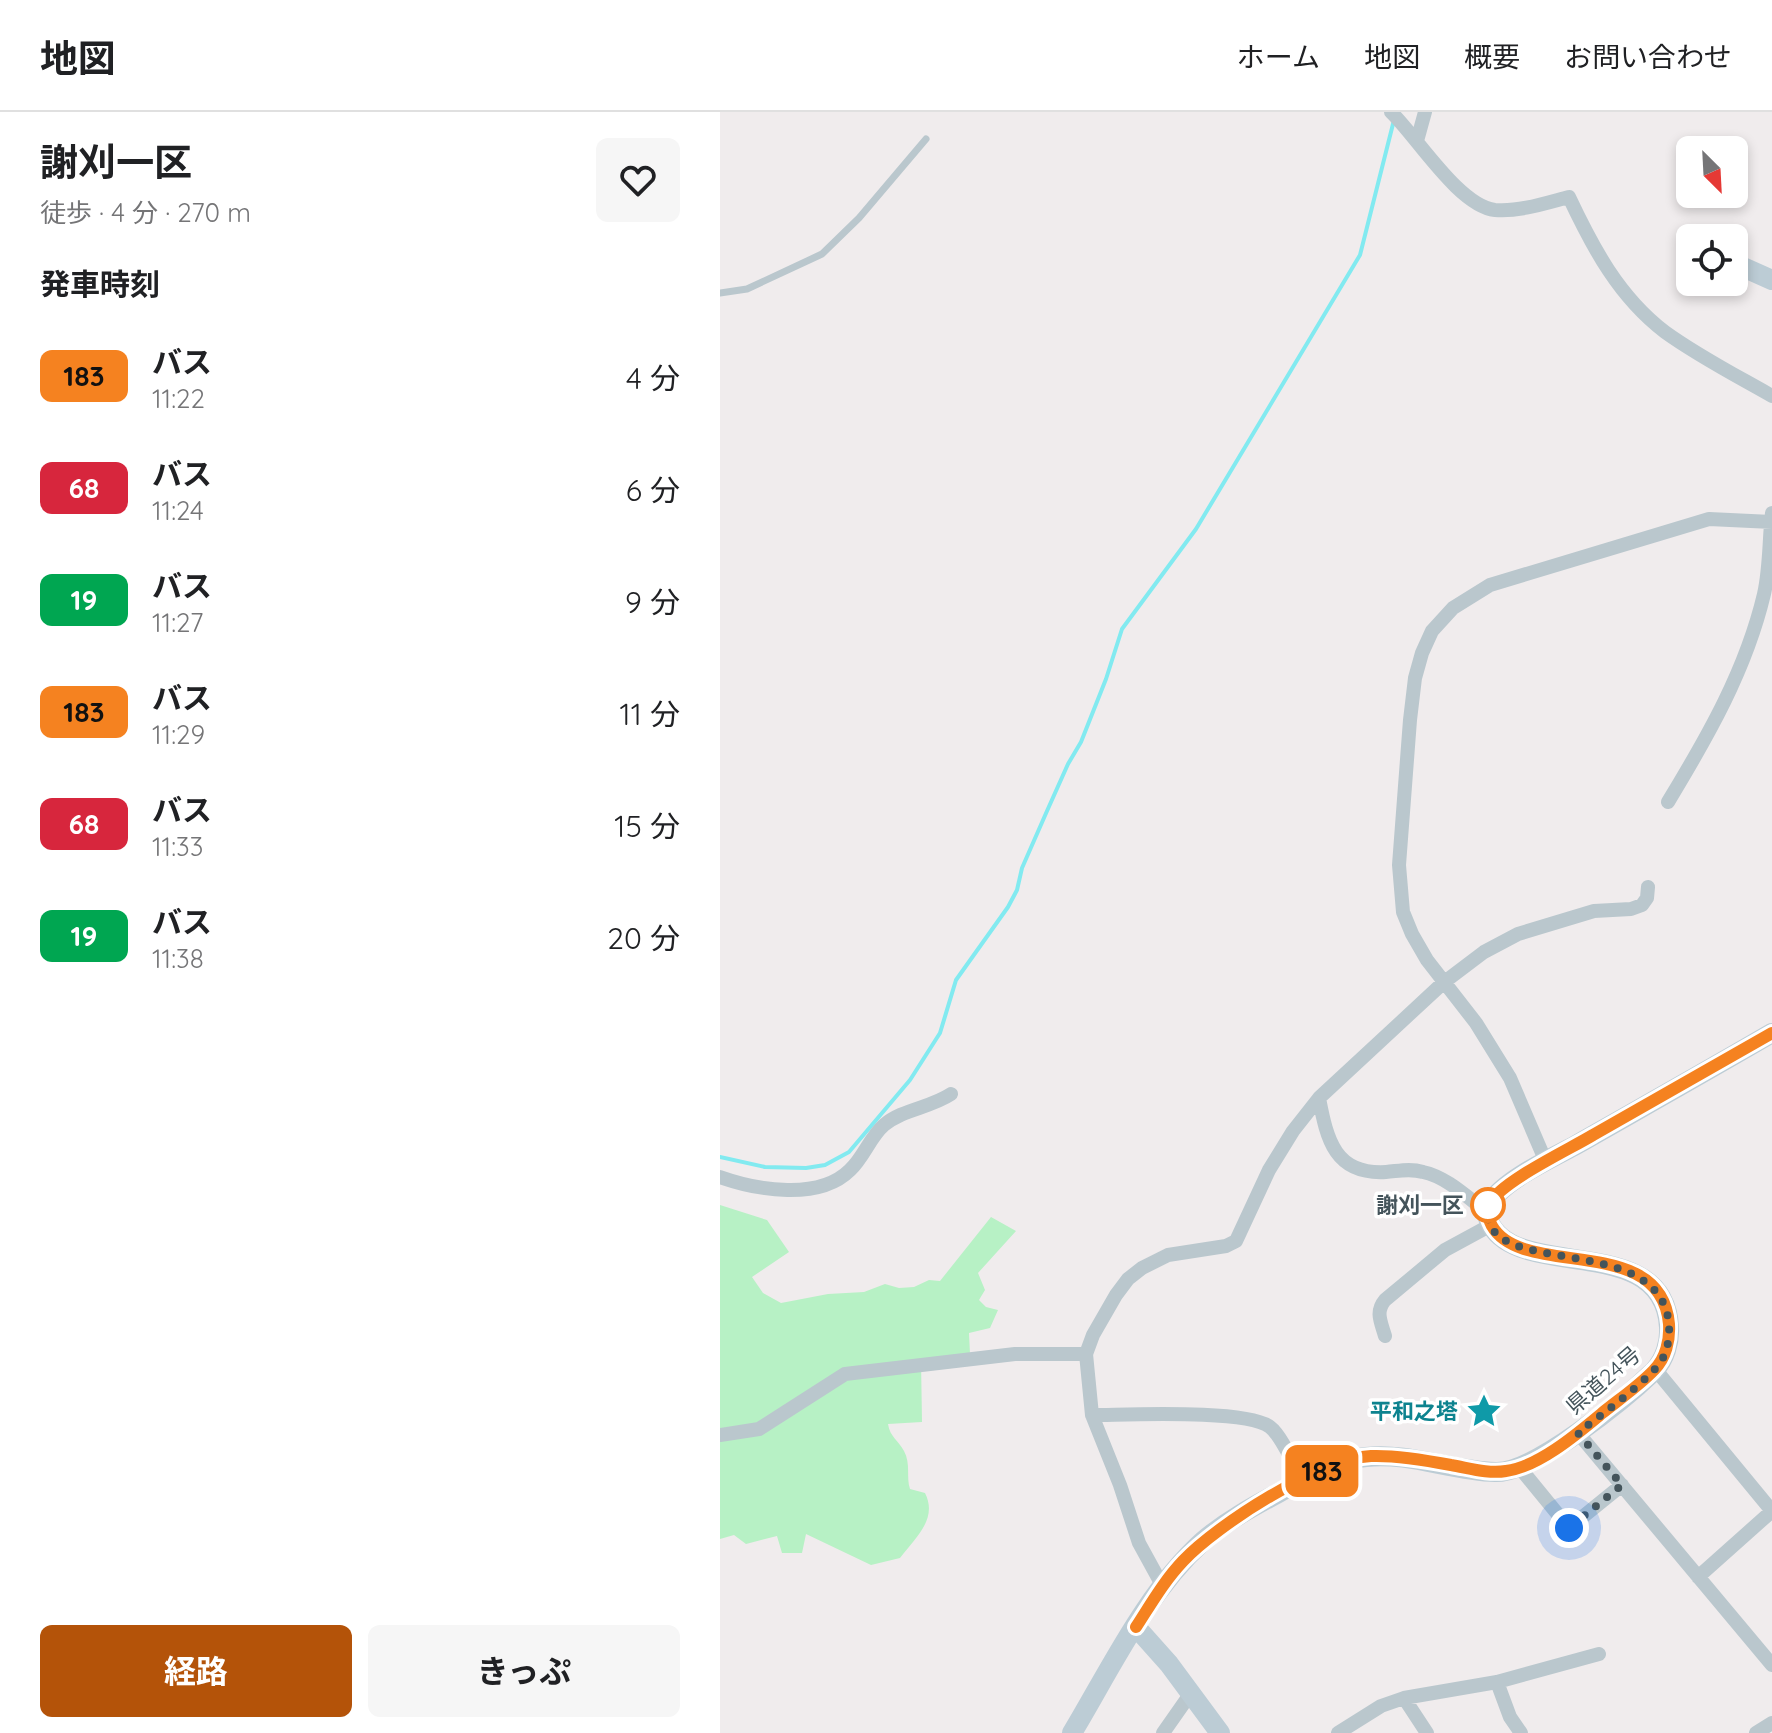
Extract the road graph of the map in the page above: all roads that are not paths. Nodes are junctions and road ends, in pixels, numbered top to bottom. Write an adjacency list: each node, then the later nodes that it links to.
1 (1391, 112): 4 (street)
2 (1425, 112): 4 (street)
3 (926, 139): 7 (lane)
4 (1417, 141): 8 (street)
5 (1748, 269): 6 (main road)
6 (1772, 280)
7 (720, 293)
8 (1772, 396)
9 (1772, 513): 10 (street)
10 (1772, 522): 11 (street); 13 (street)
11 (1668, 802)
12 (1648, 887): 13 (street)
13 (1443, 983): 16 (street); 17 (street)
14 (1772, 1033): 17 (main road)
15 (951, 1094): 18 (street)
16 (1319, 1098): 19 (street); 21 (street)
17 (1546, 1162): 19 (main road)
18 (720, 1177)
19 (1489, 1218): 20 (street); 22 (main road, 県道24号)
20 (1385, 1336)
21 (1086, 1354): 23 (street); 25 (street)
22 (1655, 1369): 24 (main road, 県道24号); 29 (street)
23 (1092, 1415): 27 (street); 31 (street)
24 (1578, 1433): 26 (main road, 県道24号); 28 (street)
25 (720, 1435)
26 (1520, 1468): 27 (main road, 県道24号); 28 (street)
27 (1302, 1480): 31 (main road, 県道24号)
28 (1622, 1485): 30 (street)
29 (1772, 1511): 30 (street)
30 (1698, 1577): 34 (street)
31 (1162, 1585): 32 (main road, 県道24号)
32 (1136, 1627): 36 (main road); 39 (main road, 県道24号)
33 (1599, 1654): 35 (street)
34 (1772, 1665)
35 (1497, 1682): 37 (street); 44 (street)
36 (1191, 1693): 40 (street); 41 (main road)
37 (1404, 1698): 42 (street); 43 (street)
38 (1772, 1723): 45 (street)
39 (1072, 1733)
40 (1163, 1733)
41 (1220, 1733)
42 (1338, 1733)
43 (1427, 1733)
44 (1521, 1733)
45 (1756, 1733)

